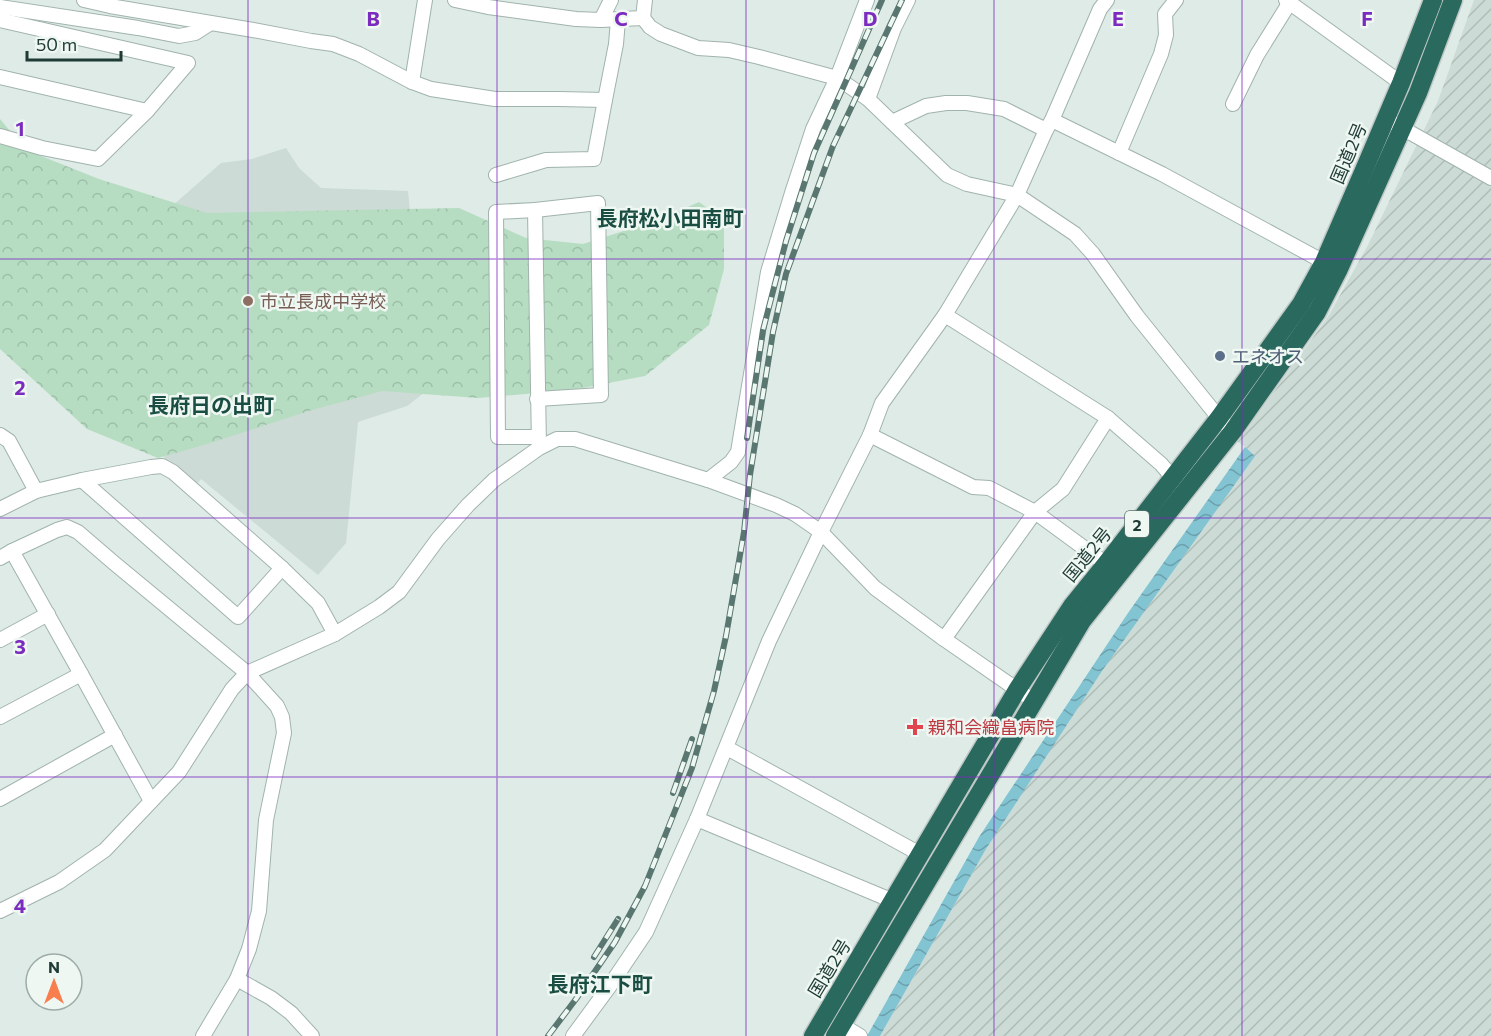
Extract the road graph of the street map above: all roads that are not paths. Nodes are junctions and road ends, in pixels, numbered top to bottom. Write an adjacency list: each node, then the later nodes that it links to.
1 (84, 0): 18 (street)
2 (425, 0): 21 (street)
3 (455, 0): 16 (street)
4 (611, 0): 16 (street)
5 (645, 0): 14 (street)
6 (867, 0): 20 (street)
7 (909, 0): 23 (street)
8 (1107, 0): 29 (street)
9 (1176, 0): 32 (street)
10 (1433, 0): 22 (highway, 国道2号 / 2)
11 (1453, 0): 30 (highway, 国道2号 / 2)
12 (1288, 1): 22 (street); 25 (street)
13 (0, 7): 18 (street)
14 (643, 18): 17 (street); 20 (street)
15 (0, 20): 26 (street)
16 (601, 20): 17 (street)
17 (618, 20): 24 (street)
18 (209, 24): 21 (street)
19 (0, 77): 26 (street)
20 (837, 78): 23 (street); 48 (street)
21 (412, 82): 24 (street)
22 (1401, 83): 27 (highway, 国道2号 / 2)
23 (868, 99): 28 (street)
24 (605, 100): 33 (street)
25 (1233, 104)
26 (147, 111): 31 (street)
27 (1386, 119): 30 (street); 37 (highway, 国道2号 / 2)
28 (892, 122): 29 (street); 35 (street)
29 (1049, 125): 32 (street); 35 (street)
30 (1402, 129): 34 (street); 42 (highway, 国道2号 / 2)
31 (0, 136)
32 (1119, 153): 37 (street)
33 (496, 175)
34 (1491, 178)
35 (1017, 195): 38 (street); 41 (street)
36 (535, 210): 39 (street); 39 (street); 45 (street)
37 (1324, 262): 41 (highway, 国道2号 / 2)
38 (945, 315): 40 (street); 44 (street)
39 (537, 399): 45 (street)
40 (1108, 418): 46 (street); 51 (street)
41 (1218, 418): 42 (street); 46 (highway, 国道2号 / 2)
42 (1233, 431): 63 (highway, 国道2号 / 2)
43 (0, 435): 49 (street)
44 (870, 435): 51 (street); 52 (street)
45 (538, 443): 48 (street); 57 (street)
46 (1173, 478): 54 (highway, 国道2号 / 2)
47 (82, 480): 49 (street); 55 (street); 55 (street)
48 (708, 480): 52 (street)
49 (36, 491): 50 (street)
50 (0, 509)
51 (1035, 512): 54 (street); 58 (street)
52 (821, 532): 58 (street); 66 (street)
53 (6, 554): 56 (street); 60 (street)
54 (1106, 564): 62 (highway, 国道2号 / 2)
55 (282, 568): 57 (street)
56 (48, 614): 59 (street); 61 (street)
57 (335, 634): 60 (street)
58 (944, 639): 62 (street)
59 (0, 640)
60 (247, 673): 68 (street); 73 (street)
61 (81, 674): 64 (street); 65 (street)
62 (1017, 690): 63 (street); 70 (highway, 国道2号 / 2)
63 (1035, 700): 74 (highway, 国道2号 / 2)
64 (0, 717)
65 (115, 735): 67 (street); 68 (street)
66 (727, 748): 69 (street); 70 (street)
67 (0, 800)
68 (151, 801): 72 (street)
69 (698, 819): 71 (street); 77 (street)
70 (920, 854): 71 (highway, 国道2号 / 2)
71 (893, 901): 78 (highway, 国道2号 / 2)
72 (0, 911)
73 (237, 979): 75 (street); 76 (street)
74 (839, 1031): 79 (street)
75 (203, 1036)
76 (312, 1036)
77 (573, 1036)
78 (813, 1036)
79 (860, 1036)

